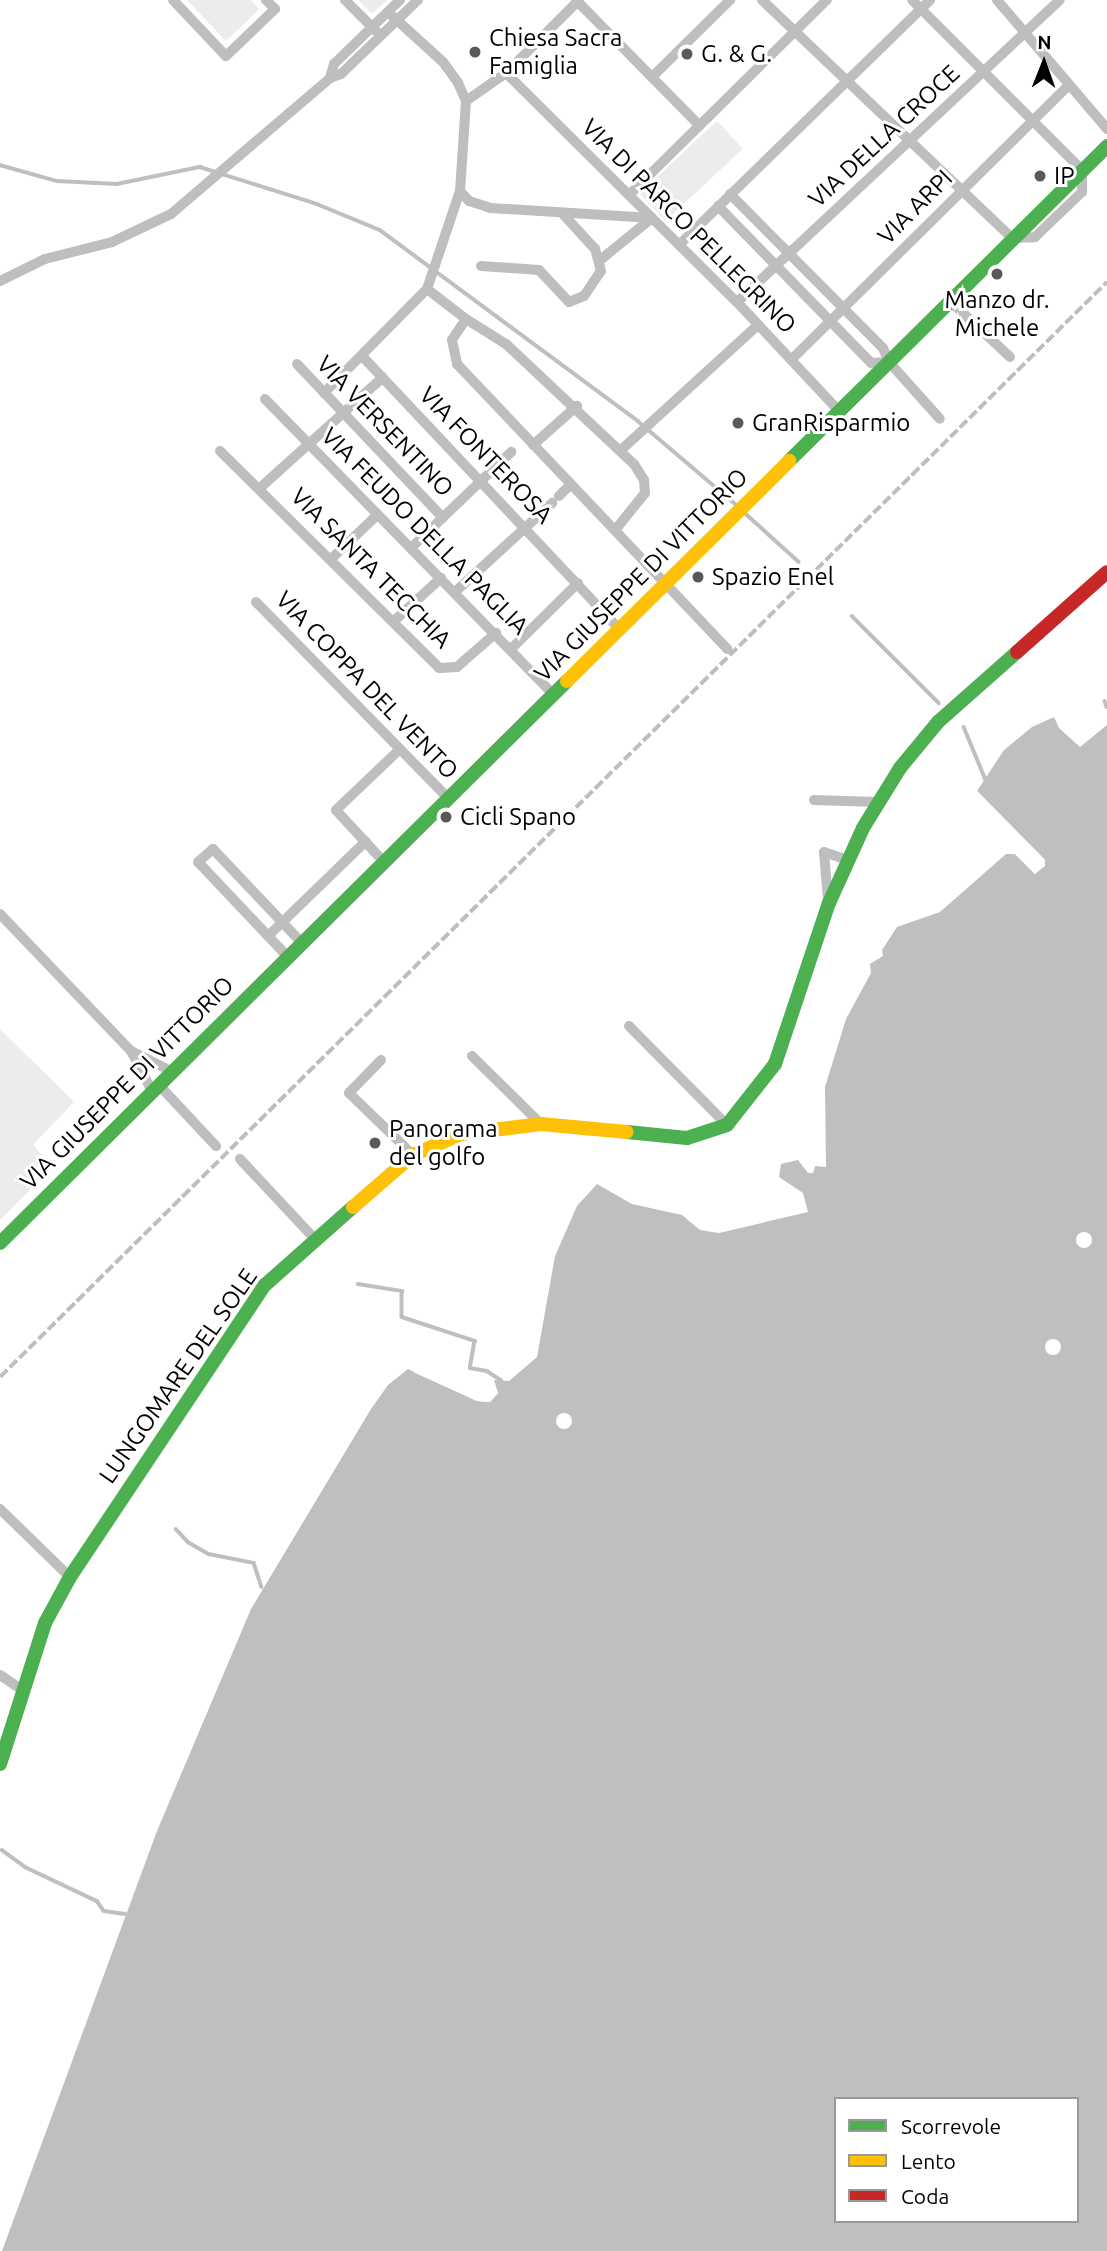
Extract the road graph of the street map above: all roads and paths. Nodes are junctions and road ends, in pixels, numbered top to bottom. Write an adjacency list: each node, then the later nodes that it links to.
1 (173, 0): 2 (street)
2 (266, 0)
3 (345, 0): 17 (street)
4 (400, 0): 15 (street)
5 (418, 0): 16 (street)
6 (730, 0): 23 (street)
7 (762, 0): 18 (street)
8 (827, 0): 18 (street)
9 (912, 0): 14 (street)
10 (930, 0): 14 (street)
11 (997, 0): 19 (street)
12 (1060, 0): 19 (street, VIA DELLA CROCE)
13 (578, 1): 22 (street); 23 (street)
14 (921, 9): 21 (street); 25 (street)
15 (388, 12): 16 (street); 17 (street)
16 (397, 21): 20 (street); 27 (street)
17 (372, 27): 20 (street); 24 (street)
18 (796, 31): 25 (street); 29 (street)
19 (1027, 32): 21 (street, VIA DELLA CROCE); 26 (street)
20 (381, 36): 24 (street)
21 (984, 71): 28 (street); 31 (street, VIA DELLA CROCE)
22 (506, 73): 27 (street); 37 (street, VIA DI PARCO PELLEGRINO)
23 (652, 77): 29 (street)
24 (330, 78): 47 (street)
25 (847, 81): 31 (street); 36 (street)
26 (1069, 85): 28 (street, VIA ARPI); 30 (street)
27 (466, 101): 34 (street)
28 (1032, 120): 33 (street); 35 (street, VIA ARPI)
29 (699, 125): 37 (street)
30 (1107, 129)
31 (909, 140): 35 (street); 43 (street, VIA DELLA CROCE)
32 (1107, 146): 33 (street, VIA GIUSEPPE DI VITTORIO)
33 (1082, 170): 41 (street, VIA GIUSEPPE DI VITTORIO)
34 (460, 191): 39 (street); 48 (street)
35 (962, 191): 41 (street); 51 (street, VIA ARPI)
36 (730, 194): 38 (street); 43 (street)
37 (629, 195): 40 (street, VIA DI PARCO PELLEGRINO)
38 (718, 206): 42 (street); 45 (street)
39 (562, 212): 40 (street); 44 (street)
40 (652, 218): 42 (street, VIA DI PARCO PELLEGRINO); 44 (street)
41 (1012, 238): 49 (street, VIA GIUSEPPE DI VITTORIO)
42 (679, 245): 50 (street, VIA DI PARCO PELLEGRINO)
43 (790, 253): 45 (street, VIA DELLA CROCE); 51 (street)
44 (599, 261): 46 (street)
45 (776, 265): 50 (street, VIA DELLA CROCE); 53 (street)
46 (481, 266)
47 (0, 281)
48 (427, 289): 52 (street); 56 (street)
49 (950, 301): 55 (street); 58 (street, VIA GIUSEPPE DI VITTORIO)
50 (737, 302): 54 (street, VIA DI PARCO PELLEGRINO)
51 (843, 308): 53 (street, VIA ARPI); 58 (street)
52 (466, 319): 63 (street); 68 (street)
53 (831, 321): 57 (street, VIA ARPI); 58 (street)
54 (758, 325): 57 (street, VIA DI PARCO PELLEGRINO); 69 (street)
55 (1010, 356)
56 (363, 357): 60 (street, VIA FONTEROSA); 61 (street)
57 (791, 360): 65 (street, VIA DI PARCO PELLEGRINO)
58 (889, 362): 65 (street, VIA GIUSEPPE DI VITTORIO); 66 (street)
59 (296, 364): 61 (street, VIA VERSENTINO)
60 (383, 377): 64 (street); 72 (street, VIA FONTEROSA)
61 (324, 393): 64 (street, VIA VERSENTINO)
62 (265, 399): 67 (street, VIA FEUDO DELLA PAGLIA)
63 (577, 406): 68 (street); 69 (street)
64 (343, 411): 67 (street); 76 (street, VIA VERSENTINO)
65 (839, 411): 83 (street, VIA GIUSEPPE DI VITTORIO)
66 (940, 419)
67 (308, 443): 74 (street); 75 (street, VIA FEUDO DELLA PAGLIA)
68 (533, 445): 73 (street)
69 (621, 450): 78 (street)
70 (220, 451): 74 (street, VIA SANTA TECCHIA)
71 (511, 452): 72 (street)
72 (480, 482): 76 (street); 77 (street, VIA FONTEROSA)
73 (571, 484): 77 (street); 78 (street)
74 (261, 487): 80 (street, VIA SANTA TECCHIA)
75 (377, 514): 79 (street, VIA FEUDO DELLA PAGLIA); 80 (street)
76 (443, 518): 79 (street)
77 (525, 527): 84 (street, VIA FONTEROSA); 85 (street)
78 (616, 529): 83 (street)
79 (411, 548): 82 (street, VIA FEUDO DELLA PAGLIA)
80 (331, 559): 87 (street, VIA SANTA TECCHIA)
81 (1107, 572): 96 (street)
82 (442, 578): 85 (street, VIA FEUDO DELLA PAGLIA); 87 (street)
83 (668, 582): 88 (street, VIA GIUSEPPE DI VITTORIO); 91 (street)
84 (578, 583): 88 (street, VIA FONTEROSA); 90 (street)
85 (456, 592): 89 (street, VIA FEUDO DELLA PAGLIA)
86 (256, 602): 93 (street, VIA COPPA DEL VENTO)
87 (394, 621): 89 (street, VIA SANTA TECCHIA)
88 (619, 629): 92 (street, VIA GIUSEPPE DI VITTORIO)
89 (496, 633): 90 (street, VIA FEUDO DELLA PAGLIA)
90 (511, 649): 92 (street, VIA FEUDO DELLA PAGLIA)
91 (727, 649)
92 (553, 694): 94 (street, VIA GIUSEPPE DI VITTORIO)
93 (399, 750): 94 (street, VIA COPPA DEL VENTO); 97 (street)
94 (448, 798): 99 (street, VIA GIUSEPPE DI VITTORIO)
95 (814, 800): 96 (street)
96 (877, 802): 98 (street)
97 (366, 841): 99 (street); 102 (street)
98 (847, 860): 100 (street); 100 (street)
99 (383, 861): 104 (street, VIA GIUSEPPE DI VITTORIO)
100 (829, 904): 113 (street)
101 (0, 914): 107 (street)
102 (282, 922): 103 (street); 103 (street); 104 (street)
103 (268, 936): 105 (street)
104 (301, 942): 105 (street, VIA GIUSEPPE DI VITTORIO)
105 (287, 956): 110 (street, VIA GIUSEPPE DI VITTORIO)
106 (629, 1027): 113 (street)
107 (131, 1051): 110 (street); 111 (street)
108 (472, 1056): 112 (street)
109 (381, 1060): 115 (street)
110 (171, 1071): 111 (street, VIA GIUSEPPE DI VITTORIO)
111 (155, 1087): 114 (street); 118 (street, VIA GIUSEPPE DI VITTORIO)
112 (541, 1125): 113 (street, LUNGOMARE DEL SOLE); 115 (street, LUNGOMARE DEL SOLE)
113 (727, 1125)
114 (216, 1146)
115 (413, 1155): 117 (street, LUNGOMARE DEL SOLE)
116 (240, 1159): 117 (street)
117 (314, 1238): 120 (street, LUNGOMARE DEL SOLE)
118 (0, 1243)
119 (0, 1509): 120 (street)
120 (70, 1577): 122 (street, LUNGOMARE DEL SOLE)
121 (0, 1675): 122 (street)
122 (22, 1689): 123 (street, LUNGOMARE DEL SOLE)
123 (0, 1764)

